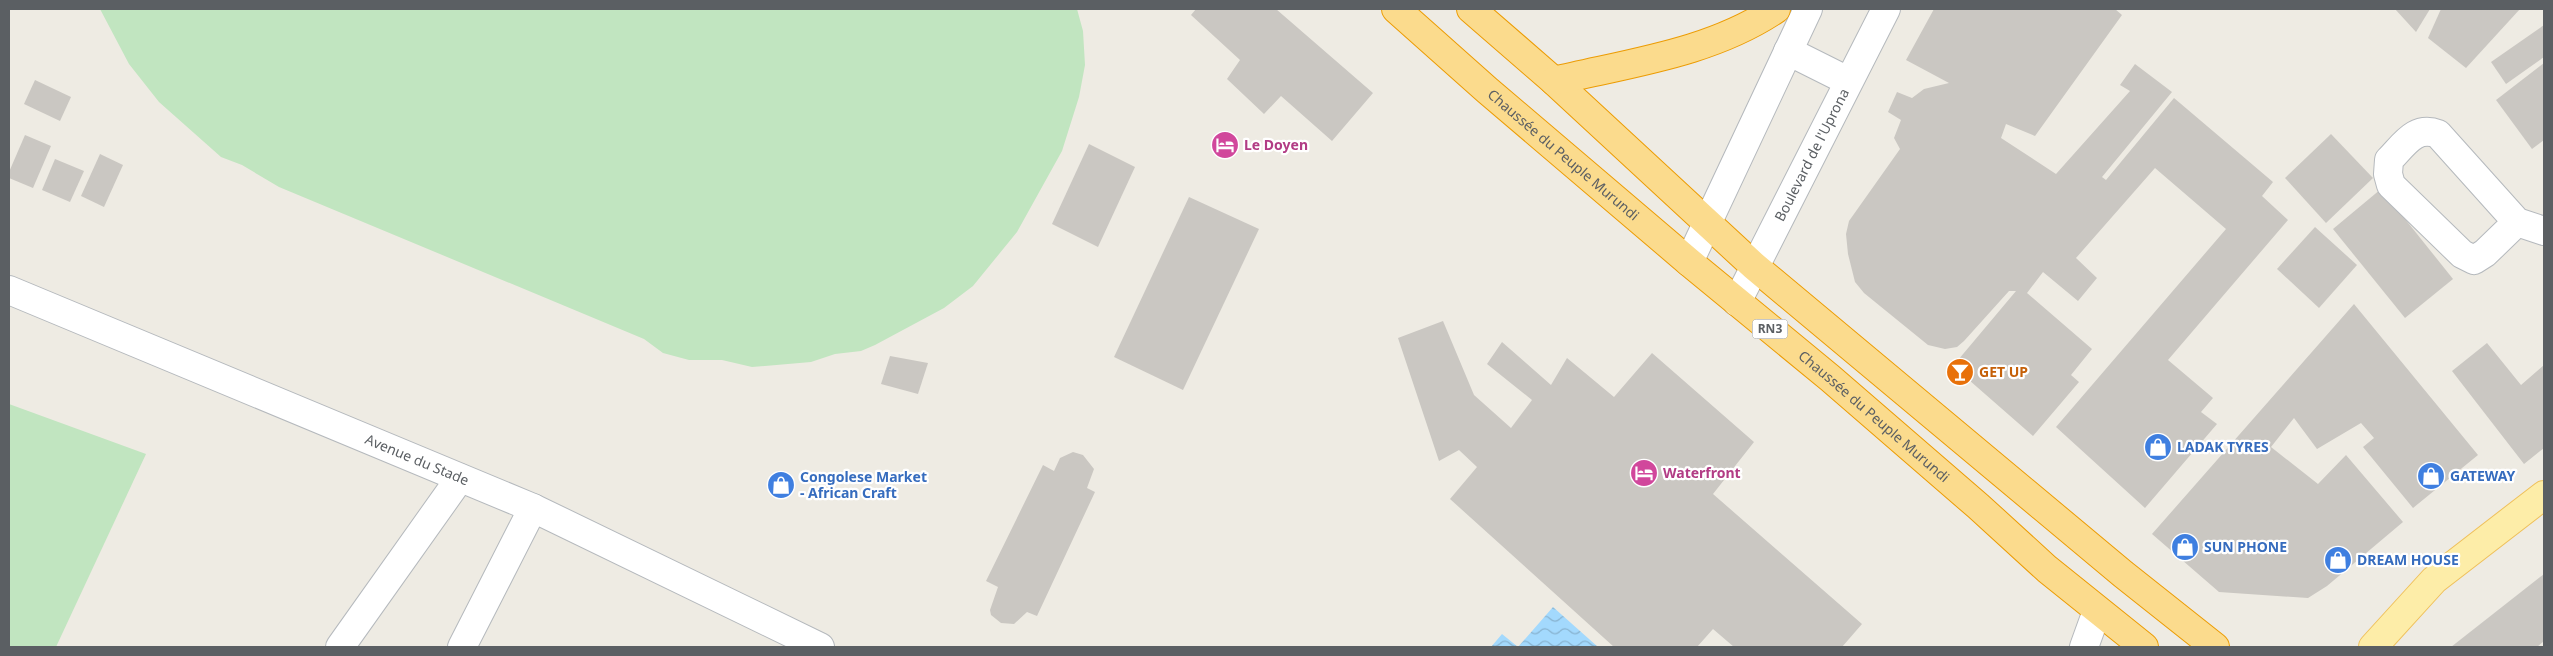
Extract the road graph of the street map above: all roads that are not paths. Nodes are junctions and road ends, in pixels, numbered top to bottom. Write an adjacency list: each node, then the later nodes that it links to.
1 (1396, 9): 12 (highway, Chaussée du Peuple Murundi / RN3)
2 (1471, 9): 7 (highway, RN3)
3 (1776, 9): 7 (highway)
4 (1808, 9): 6 (street)
5 (1886, 9): 8 (street, Boulevard de l'Uprona)
6 (1788, 51): 8 (street); 10 (street)
7 (1554, 81): 10 (highway, RN3)
8 (1848, 81): 13 (street, Boulevard de l'Uprona)
9 (2517, 222): 9 (street); 11 (street)
10 (1709, 223): 12 (street); 13 (highway, RN3)
11 (2544, 231)
12 (1688, 262): 15 (highway, Chaussée du Peuple Murundi / RN3)
13 (1754, 266): 15 (street, Boulevard de l'Uprona); 25 (highway, RN3)
14 (9, 290): 16 (street, Avenue du Stade)
15 (1737, 302): 19 (highway, Chaussée du Peuple Murundi / RN3)
16 (460, 478): 18 (street, Avenue du Stade); 20 (street)
17 (2544, 495): 26 (main road)
18 (533, 508): 21 (street); 22 (street, Avenue du Stade)
19 (2097, 611): 23 (street); 24 (highway, Chaussée du Peuple Murundi / RN3)
20 (340, 647)
21 (462, 647)
22 (820, 647)
23 (2084, 647)
24 (2144, 647)
25 (2215, 647)
26 (2373, 647)

